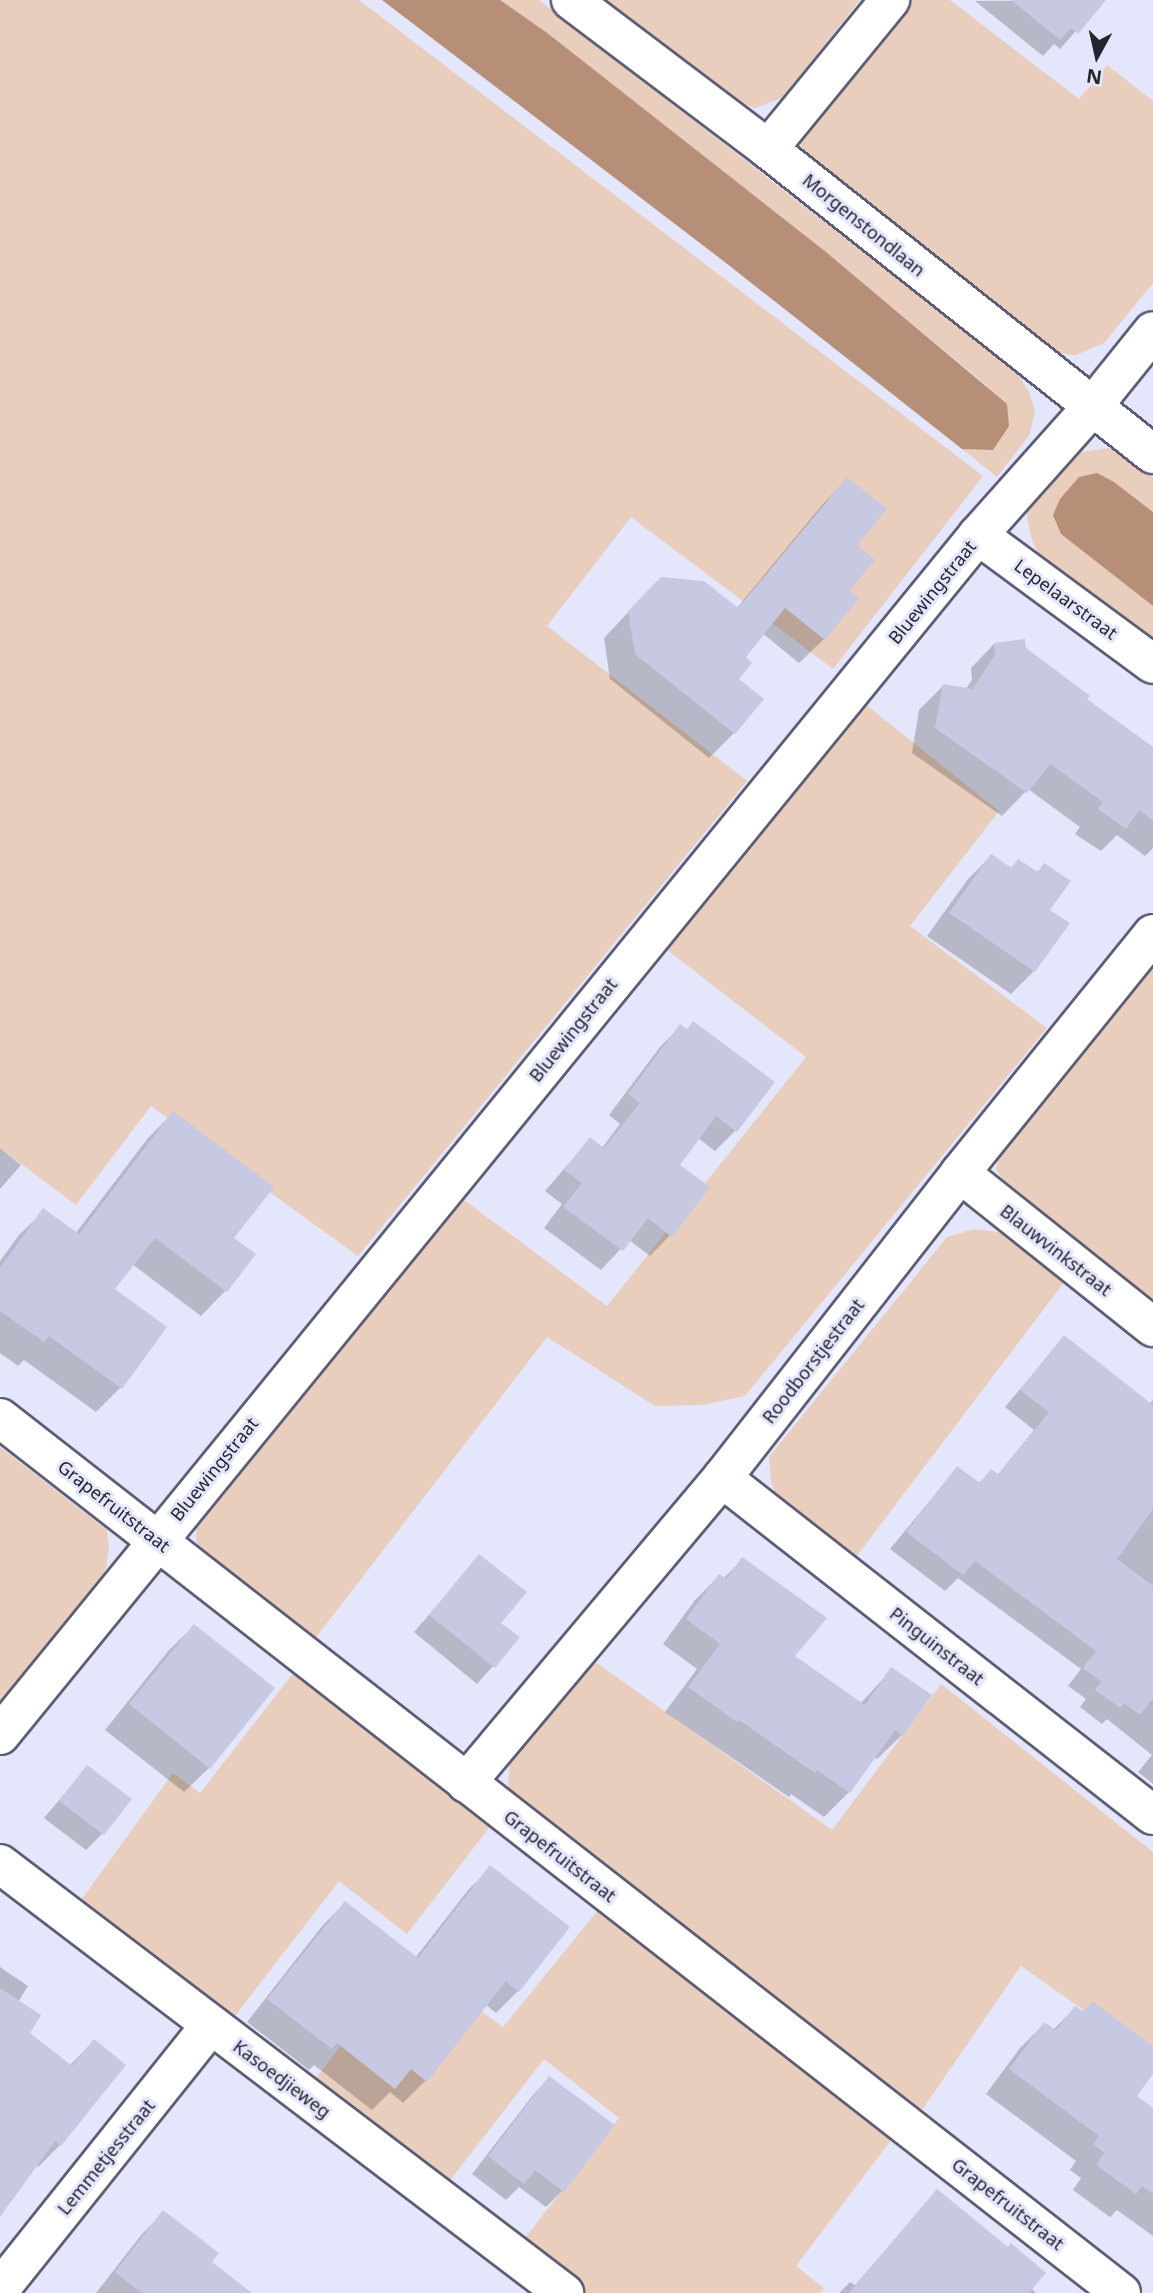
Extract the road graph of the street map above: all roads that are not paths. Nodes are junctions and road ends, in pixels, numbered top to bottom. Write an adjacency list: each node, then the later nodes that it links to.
1 (571, 0): 3 (street, Morgenstondlaan)
2 (890, 0): 3 (street)
3 (768, 149): 5 (street, Morgenstondlaan)
4 (1153, 331): 5 (street, Bluewingstraat)
5 (1092, 407): 6 (street, Morgenstondlaan); 7 (street, Bluewingstraat)
6 (1153, 454)
7 (978, 535): 8 (street, Lepelaarstraat); 14 (street, Bluewingstraat)
8 (1153, 664)
9 (1153, 934): 10 (street, Roodborstjestraat)
10 (960, 1173): 11 (street, Blauwvinkstraat); 13 (street, Roodborstjestraat)
11 (1153, 1326)
12 (0, 1418): 14 (street, Grapefruitstraat)
13 (722, 1478): 16 (street, Roodborstjestraat); 17 (street, Pinguinstraat)
14 (157, 1540): 15 (street, Bluewingstraat); 16 (street, Grapefruitstraat)
15 (0, 1735)
16 (466, 1783): 22 (street, Grapefruitstraat)
17 (1153, 1815)
18 (0, 1864): 19 (street, Kasoedjieweg)
19 (211, 2025): 20 (street, Lemmetjesstraat); 21 (street, Kasoedjieweg)
20 (0, 2289)
21 (564, 2293)
22 (1121, 2293)

